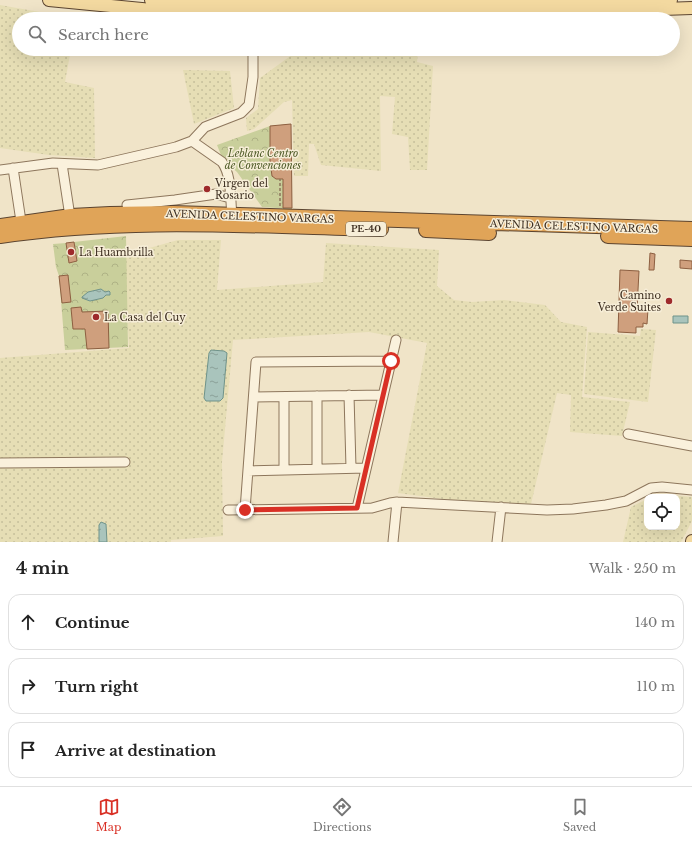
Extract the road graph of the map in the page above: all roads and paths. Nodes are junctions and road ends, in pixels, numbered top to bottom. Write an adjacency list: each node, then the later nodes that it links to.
1 (49, 0): 5 (main road)
2 (151, 0): 3 (main road)
3 (671, 0)
4 (692, 8): 8 (main road)
5 (173, 12)
6 (349, 12): 7 (main road)
7 (396, 12)
8 (572, 12)
9 (253, 56): 10 (street)
10 (192, 141): 11 (street); 15 (street)
11 (62, 164): 12 (street); 17 (street)
12 (13, 168): 13 (street); 23 (street)
13 (0, 170)
14 (280, 179): 19 (path)
15 (230, 198): 16 (street); 18 (street)
16 (127, 205)
17 (70, 210)
18 (232, 215): 20 (highway, AVENIDA CELESTINO VARGAS / PE-40); 23 (highway, AVENIDA CELESTINO VARGAS / PE-40)
19 (280, 216): 20 (highway, AVENIDA CELESTINO VARGAS / PE-40); 21 (highway, AVENIDA CELESTINO VARGAS / PE-40)
20 (254, 221): 21 (highway, AVENIDA CELESTINO VARGAS / PE-40); 23 (highway, AVENIDA CELESTINO VARGAS / PE-40)
21 (321, 223): 25 (highway, AVENIDA CELESTINO VARGAS / PE-40)
22 (0, 226): 23 (highway, AVENIDA CELESTINO VARGAS / PE-40)
23 (22, 228): 26 (highway, AVENIDA CELESTINO VARGAS / PE-40)
24 (692, 229): 25 (highway, AVENIDA CELESTINO VARGAS / PE-40)
25 (661, 233): 27 (highway, AVENIDA CELESTINO VARGAS / PE-40)
26 (0, 236)
27 (692, 239)
28 (396, 340): 29 (street)
29 (391, 361): 30 (street); 34 (street)
30 (383, 395): 33 (street); 40 (street)
31 (284, 396): 32 (street); 34 (street); 42 (street)
32 (317, 396): 33 (street); 41 (street)
33 (349, 396): 39 (street)
34 (254, 397): 43 (street)
35 (628, 434): 36 (street)
36 (692, 446)
37 (125, 462): 38 (street)
38 (0, 463)
39 (351, 468): 40 (street); 41 (street)
40 (366, 468): 47 (street)
41 (317, 469): 42 (street)
42 (284, 470): 43 (street)
43 (248, 471): 49 (street)
44 (692, 490): 46 (street)
45 (397, 502): 46 (street); 47 (street); 50 (street)
46 (501, 507): 51 (street)
47 (357, 508): 49 (street)
48 (228, 510): 49 (street)
49 (245, 510)
50 (393, 542)
51 (497, 542)

